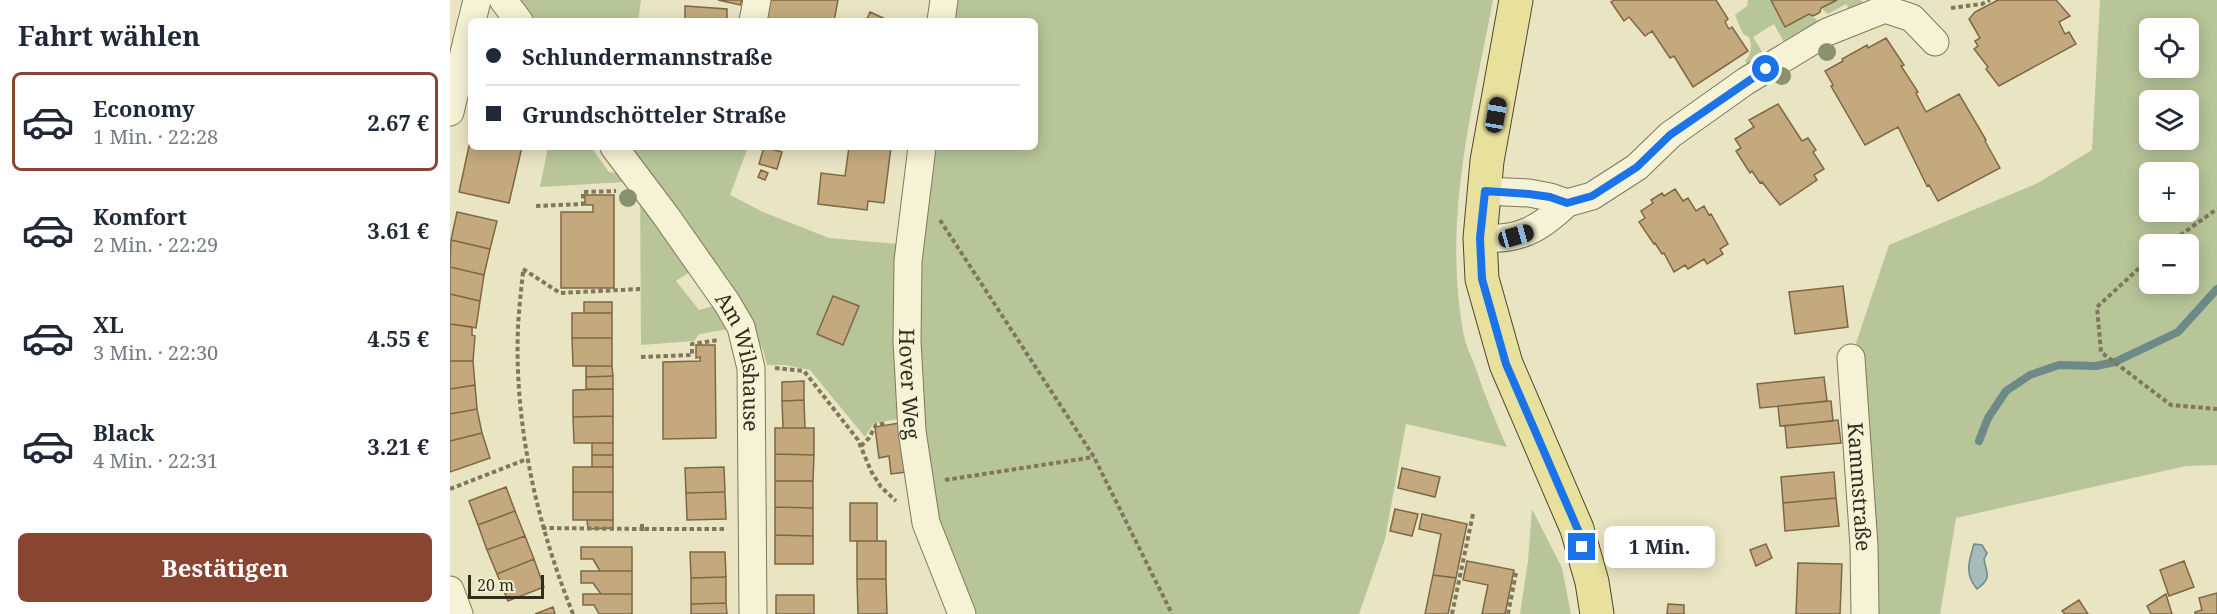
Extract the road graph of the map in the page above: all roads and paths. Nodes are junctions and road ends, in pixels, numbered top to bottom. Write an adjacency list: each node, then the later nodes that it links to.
1 (477, 0): 8 (street)
2 (503, 0): 9 (street)
3 (757, 0): 10 (street)
4 (944, 0): 11 (street)
5 (1516, 0): 19 (main road)
6 (1990, 0): 7 (path)
7 (1951, 8)
8 (472, 18)
9 (517, 18)
10 (754, 18)
11 (941, 18)
12 (468, 35): 14 (street)
13 (1935, 42): 20 (street)
14 (450, 112)
15 (616, 150): 41 (street, Am Wilshause)
16 (922, 150): 17 (street, Hover Weg)
17 (917, 184): 34 (path); 36 (street, Hover Weg)
18 (604, 191): 21 (path)
19 (1485, 191): 20 (street); 24 (main road)
20 (1567, 203): 24 (street)
21 (536, 206)
22 (2217, 209): 23 (path)
23 (2182, 234)
24 (1480, 238): 51 (main road)
25 (2139, 268): 31 (path)
26 (640, 289): 35 (path)
27 (719, 340): 28 (path)
28 (641, 357)
29 (1851, 358): 52 (street, Kammstraße)
30 (804, 371): 33 (path)
31 (2217, 409)
32 (886, 423): 33 (path)
33 (861, 446): 39 (path)
34 (1094, 457): 36 (path); 48 (path)
35 (527, 459): 37 (path); 40 (path)
36 (920, 484): 39 (street, Hover Weg)
37 (450, 489)
38 (1473, 514): 49 (path)
39 (926, 523): 47 (street, Hover Weg)
40 (542, 528): 41 (path); 45 (path)
41 (753, 529): 46 (street, Am Wilshause)
42 (1516, 573): 50 (path)
43 (450, 590): 44 (street)
44 (459, 614)
45 (573, 614)
46 (753, 614)
47 (962, 614)
48 (1172, 614)
49 (1452, 614)
50 (1508, 614)
51 (1597, 614)
52 (1865, 614)

